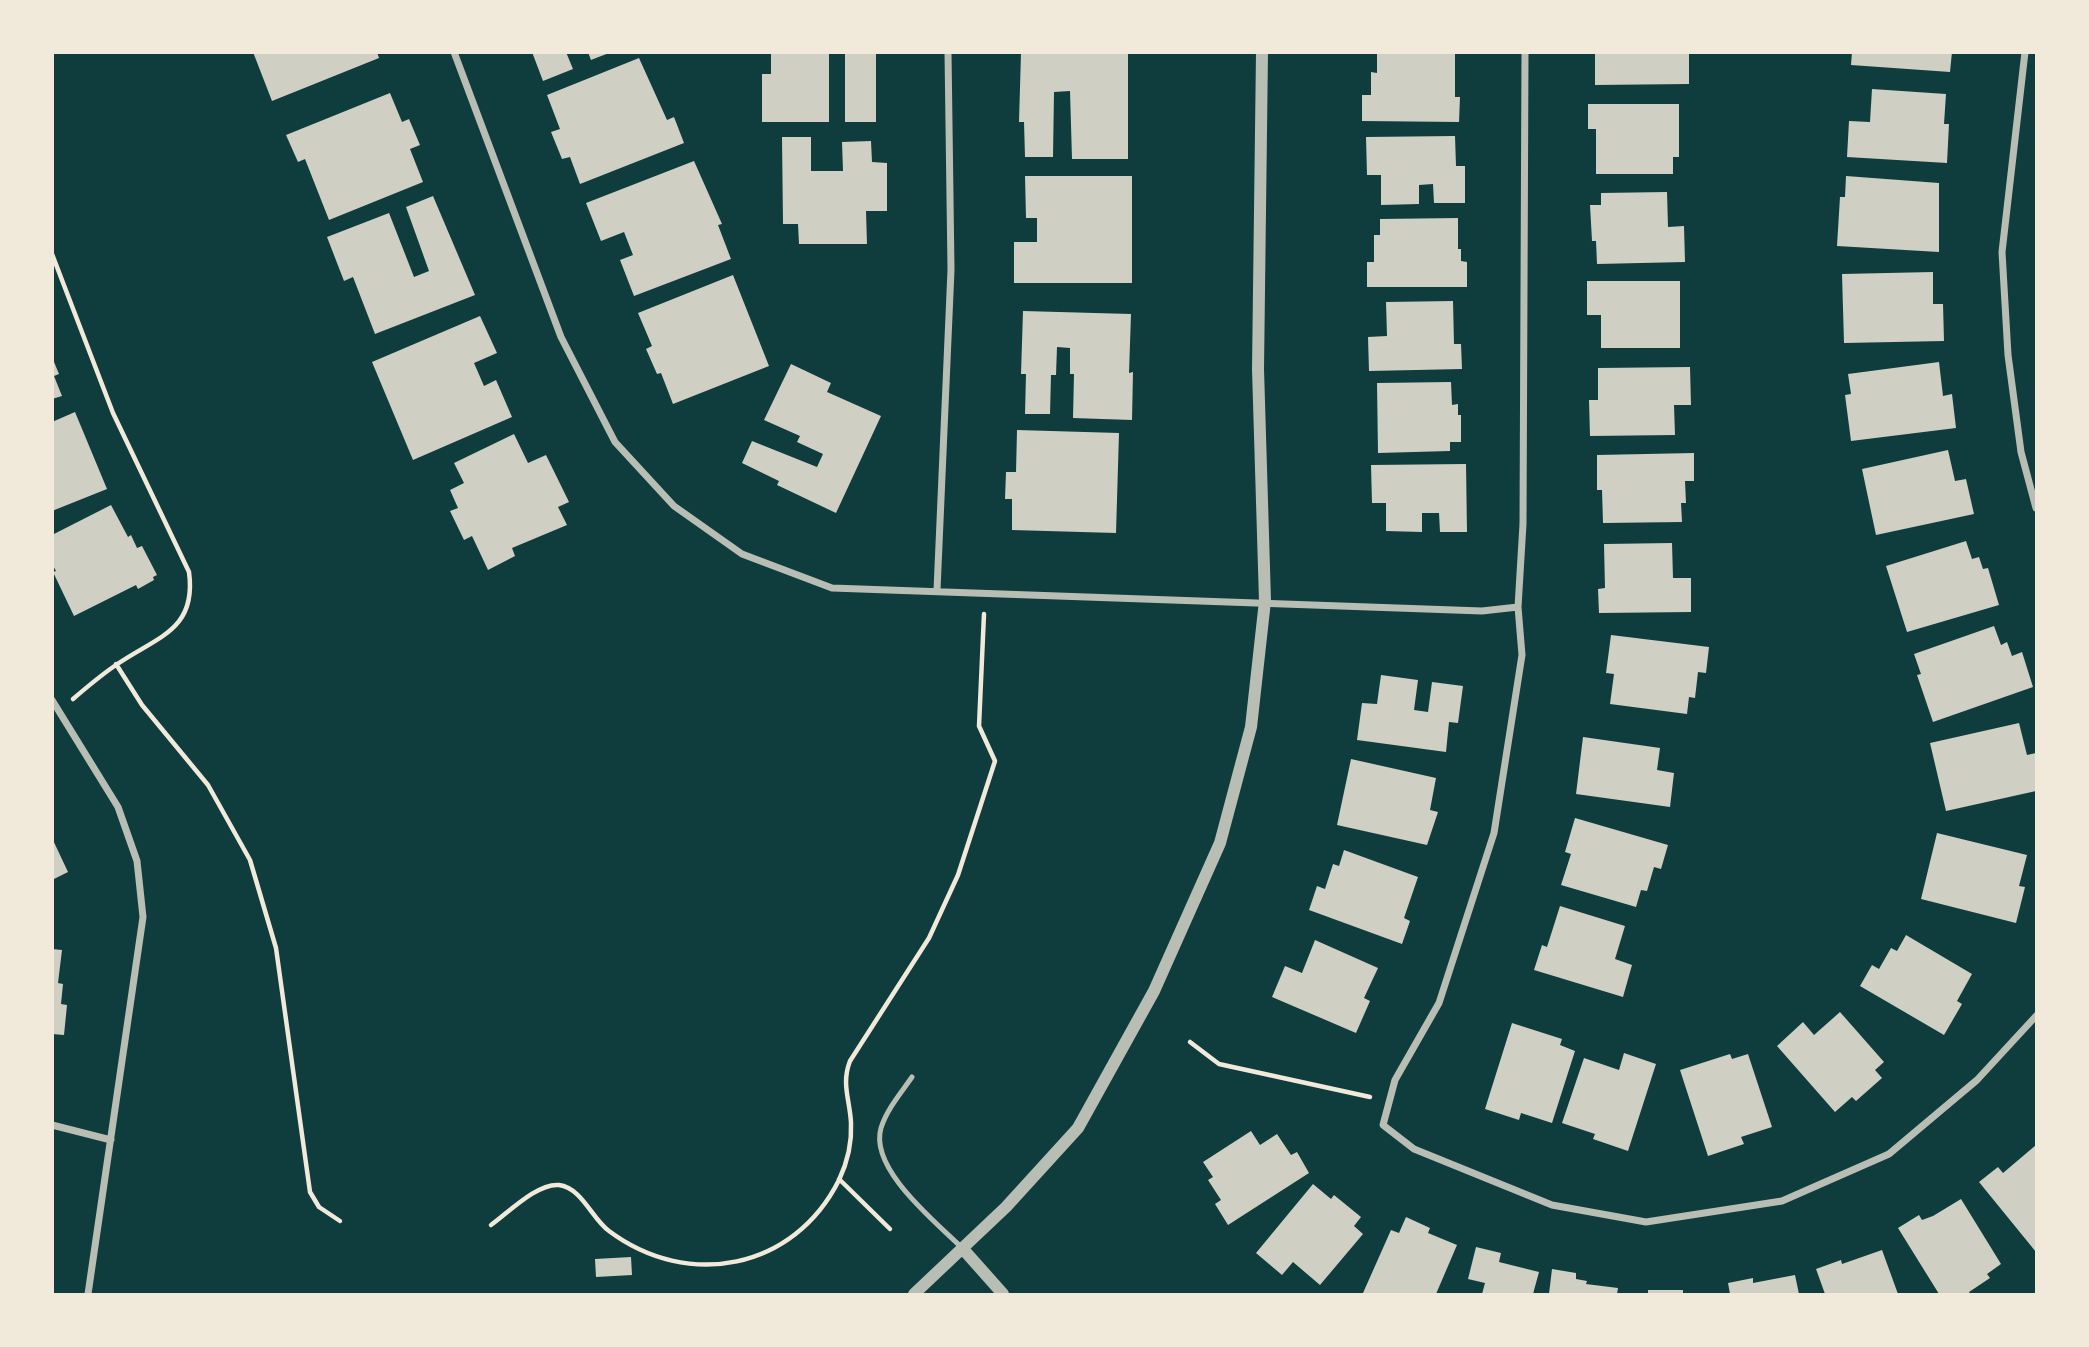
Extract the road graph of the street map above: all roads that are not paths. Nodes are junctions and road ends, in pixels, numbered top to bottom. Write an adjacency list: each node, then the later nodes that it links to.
1 (454, 52): 9 (street)
2 (948, 52): 9 (street)
3 (1262, 52): 10 (street)
4 (1525, 52): 11 (street)
5 (2025, 52): 7 (street)
6 (2036, 474): 7 (street)
7 (2027, 476): 8 (street)
8 (2036, 508)
9 (937, 590): 10 (street)
10 (1265, 601): 11 (street); 17 (street)
11 (1518, 607): 13 (street)
12 (52, 700): 16 (street)
13 (2036, 1016)
14 (912, 1077): 17 (lane)
15 (52, 1125): 16 (street)
16 (111, 1140): 18 (street)
17 (963, 1249): 19 (street); 20 (street)
18 (88, 1294)
19 (914, 1294)
20 (1003, 1294)

